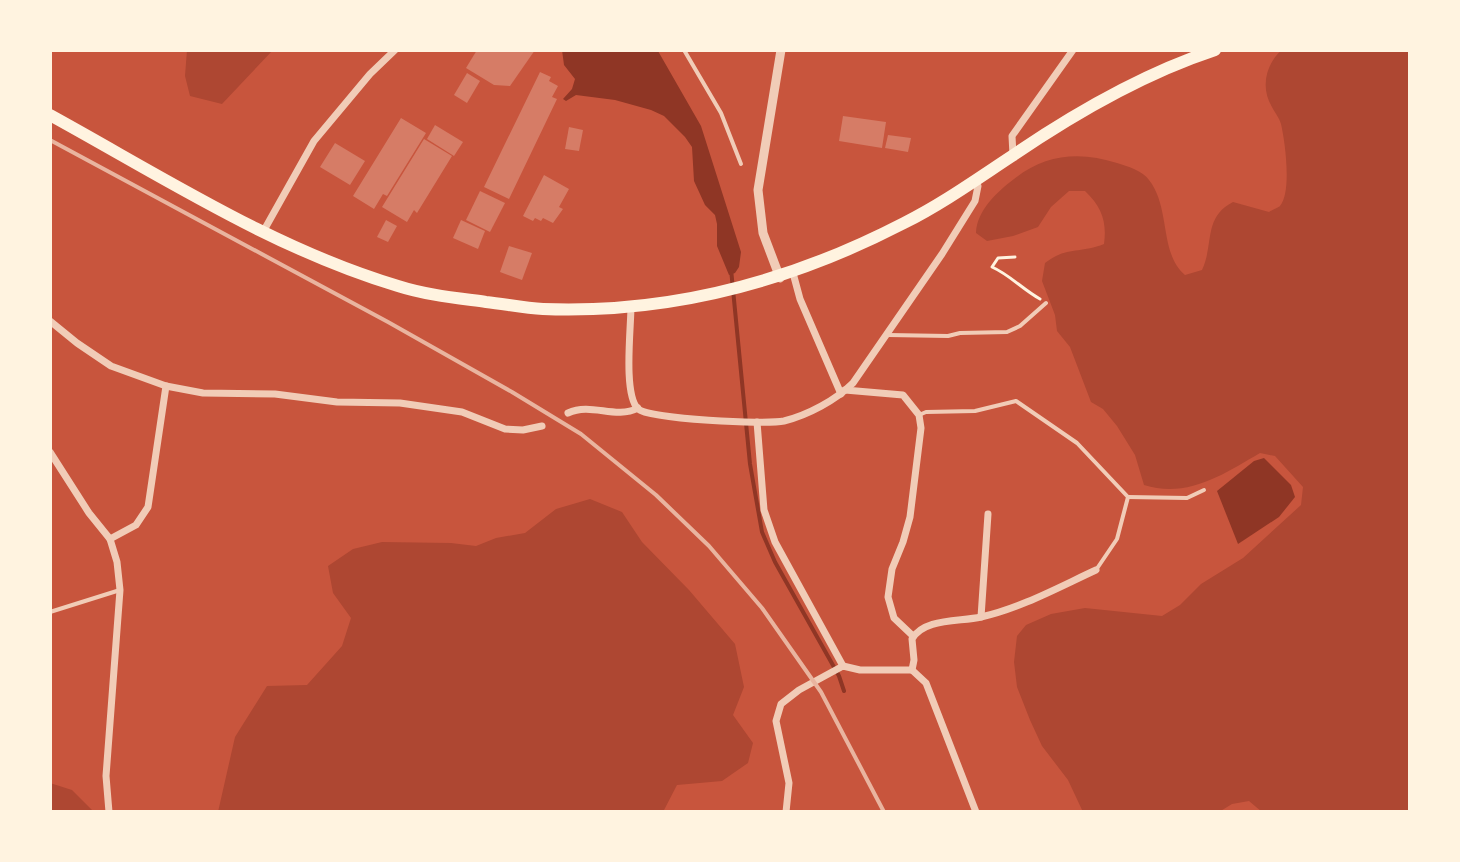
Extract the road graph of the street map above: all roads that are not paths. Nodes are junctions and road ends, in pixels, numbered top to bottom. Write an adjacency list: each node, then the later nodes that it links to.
1 (395, 50): 10 (street)
2 (684, 50): 8 (lane)
3 (781, 50): 11 (street)
4 (1073, 50): 7 (street)
5 (1215, 50): 7 (highway)
6 (50, 115): 10 (highway)
7 (1013, 155): 9 (highway)
8 (741, 164)
9 (976, 181): 11 (highway); 15 (street)
10 (263, 232): 13 (highway)
11 (786, 275): 13 (highway); 17 (street)
12 (1046, 303): 15 (lane)
13 (631, 306): 18 (street)
14 (50, 321): 16 (street)
15 (885, 335): 17 (street)
16 (166, 386): 22 (street); 27 (street)
17 (843, 392): 20 (street); 21 (street)
18 (638, 408): 19 (street); 21 (street)
19 (568, 413)
20 (919, 415): 25 (lane); 32 (street)
21 (749, 421): 33 (street)
22 (542, 426)
23 (50, 452): 27 (street)
24 (1204, 490): 25 (lane)
25 (1128, 497): 28 (lane)
26 (988, 514): 31 (street)
27 (110, 539): 29 (street)
28 (1096, 570): 31 (street)
29 (120, 590): 30 (lane); 35 (street)
30 (50, 612)
31 (981, 617): 32 (street)
32 (913, 636): 34 (street)
33 (843, 666): 34 (street); 36 (street)
34 (912, 670): 37 (street)
35 (109, 812)
36 (786, 812)
37 (976, 812)

